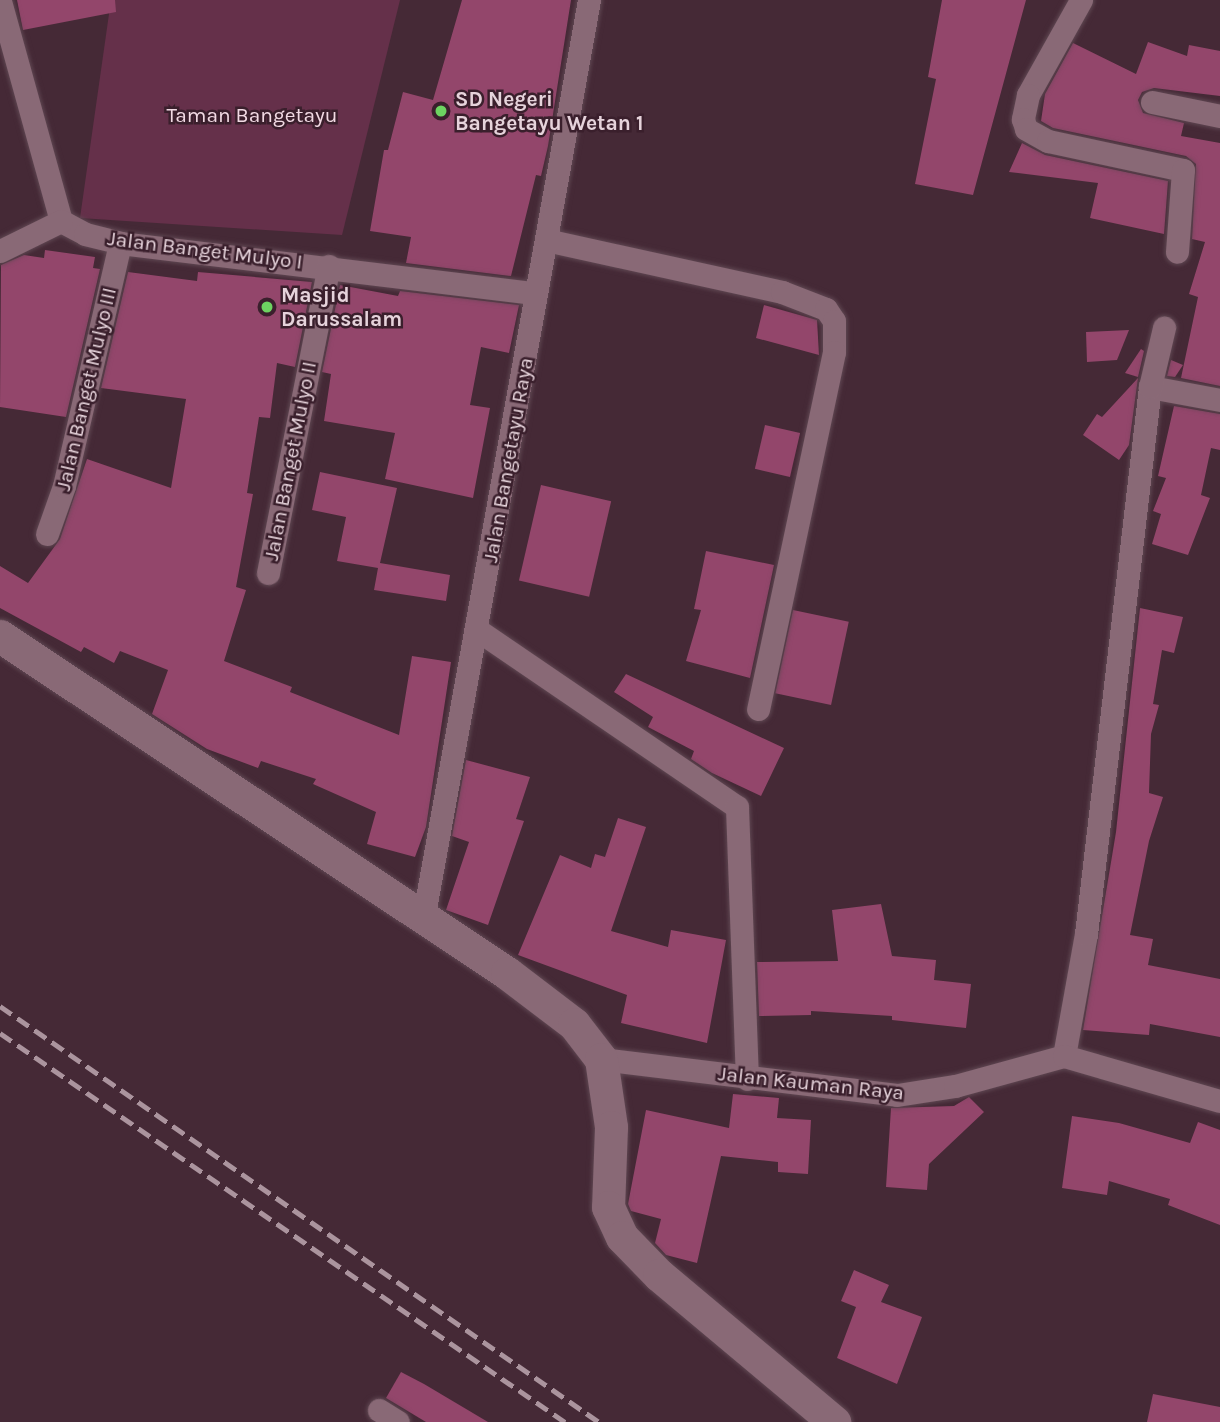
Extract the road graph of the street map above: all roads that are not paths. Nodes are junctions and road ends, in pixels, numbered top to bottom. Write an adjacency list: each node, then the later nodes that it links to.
1 (589, 0): 7 (street, Jalan Bangetayu Raya)
2 (1081, 0): 10 (street)
3 (0, 1): 6 (street)
4 (1152, 102): 5 (street)
5 (1220, 116)
6 (61, 221): 8 (street, Jalan Banget Mulyo I); 9 (street)
7 (546, 240): 12 (street, Jalan Bangetayu Raya); 20 (street)
8 (120, 243): 11 (street, Jalan Banget Mulyo I); 16 (street, Jalan Banget Mulyo III)
9 (0, 251)
10 (1177, 252)
11 (329, 265): 12 (street, Jalan Banget Mulyo I); 17 (street, Jalan Banget Mulyo II)
12 (536, 293): 18 (street, Jalan Bangetayu Raya)
13 (1164, 328): 14 (street)
14 (1150, 387): 15 (street); 22 (street)
15 (1220, 400)
16 (47, 534)
17 (268, 573)
18 (479, 631): 21 (street, Jalan Bangetayu Raya); 24 (street)
19 (0, 636): 21 (street)
20 (758, 709)
21 (424, 920): 23 (street)
22 (1064, 1056): 24 (street, Jalan Kauman Raya); 25 (street)
23 (601, 1059): 24 (street, Jalan Kauman Raya); 26 (street)
24 (747, 1079)
25 (1220, 1101)
26 (834, 1422)

